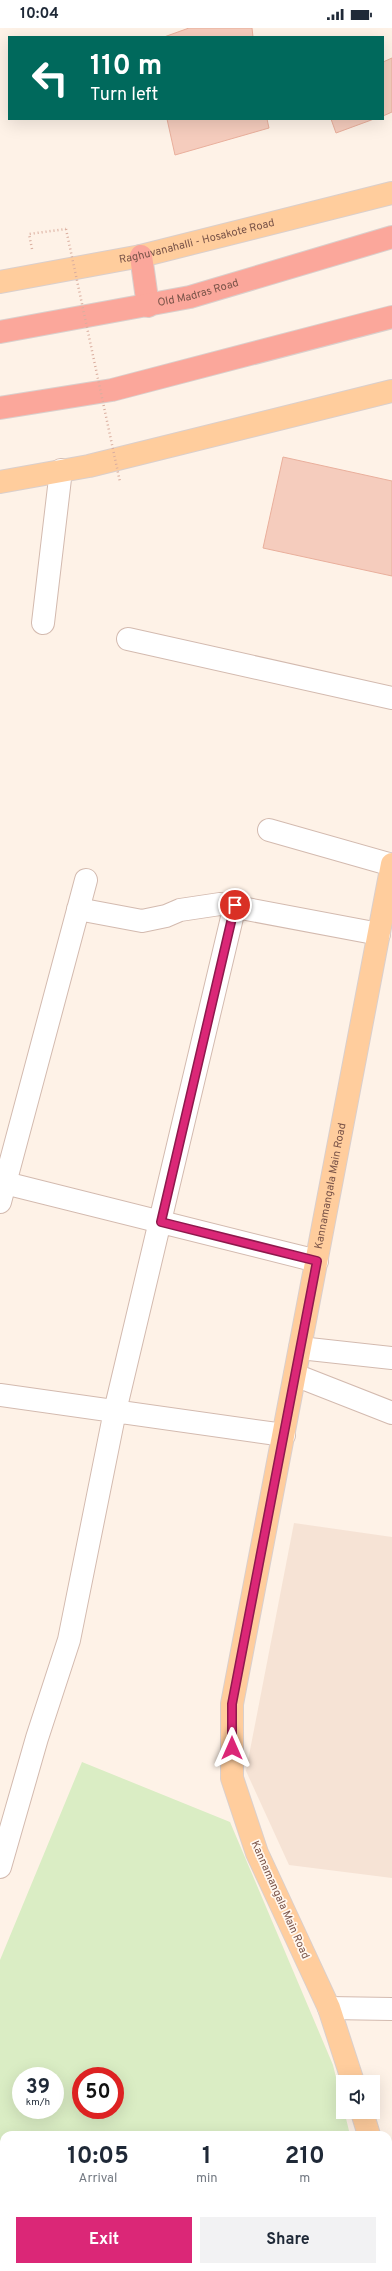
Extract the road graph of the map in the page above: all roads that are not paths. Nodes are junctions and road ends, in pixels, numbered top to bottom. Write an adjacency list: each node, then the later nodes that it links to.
1 (392, 193): 3 (main road, Raghuvanahalli - Hosakote Road)
2 (392, 237): 5 (highway, Old Madras Road)
3 (141, 256): 4 (main road, Raghuvanahalli - Hosakote Road); 5 (highway)
4 (0, 282)
5 (148, 306): 7 (highway, Old Madras Road)
6 (392, 317): 9 (highway)
7 (0, 332)
8 (392, 391): 10 (main road)
9 (0, 408)
10 (61, 470): 11 (main road); 12 (street)
11 (0, 482)
12 (43, 623)
13 (128, 639): 14 (street)
14 (392, 698)
15 (268, 830): 16 (street)
16 (392, 865): 20 (main road, Kannamangala Main Road)
17 (86, 880): 19 (street)
18 (235, 905): 19 (street); 20 (street); 22 (street)
19 (78, 909): 21 (street)
20 (379, 934): 23 (main road, Kannamangala Main Road)
21 (2, 1192): 22 (street)
22 (161, 1222): 23 (street); 28 (street)
23 (317, 1261): 24 (main road, Kannamangala Main Road)
24 (300, 1348): 25 (street); 26 (main road, Kannamangala Main Road)
25 (392, 1358)
26 (295, 1375): 29 (street); 30 (main road, Kannamangala Main Road)
27 (0, 1395): 28 (street)
28 (115, 1411): 30 (street); 31 (street)
29 (392, 1413)
30 (284, 1435): 32 (main road, Kannamangala Main Road)
31 (0, 1867)
32 (329, 2008): 33 (street); 34 (main road, Kannamangala Main Road)
33 (392, 2009)
34 (351, 2075)
35 (364, 2119): 36 (main road)
36 (368, 2131)

